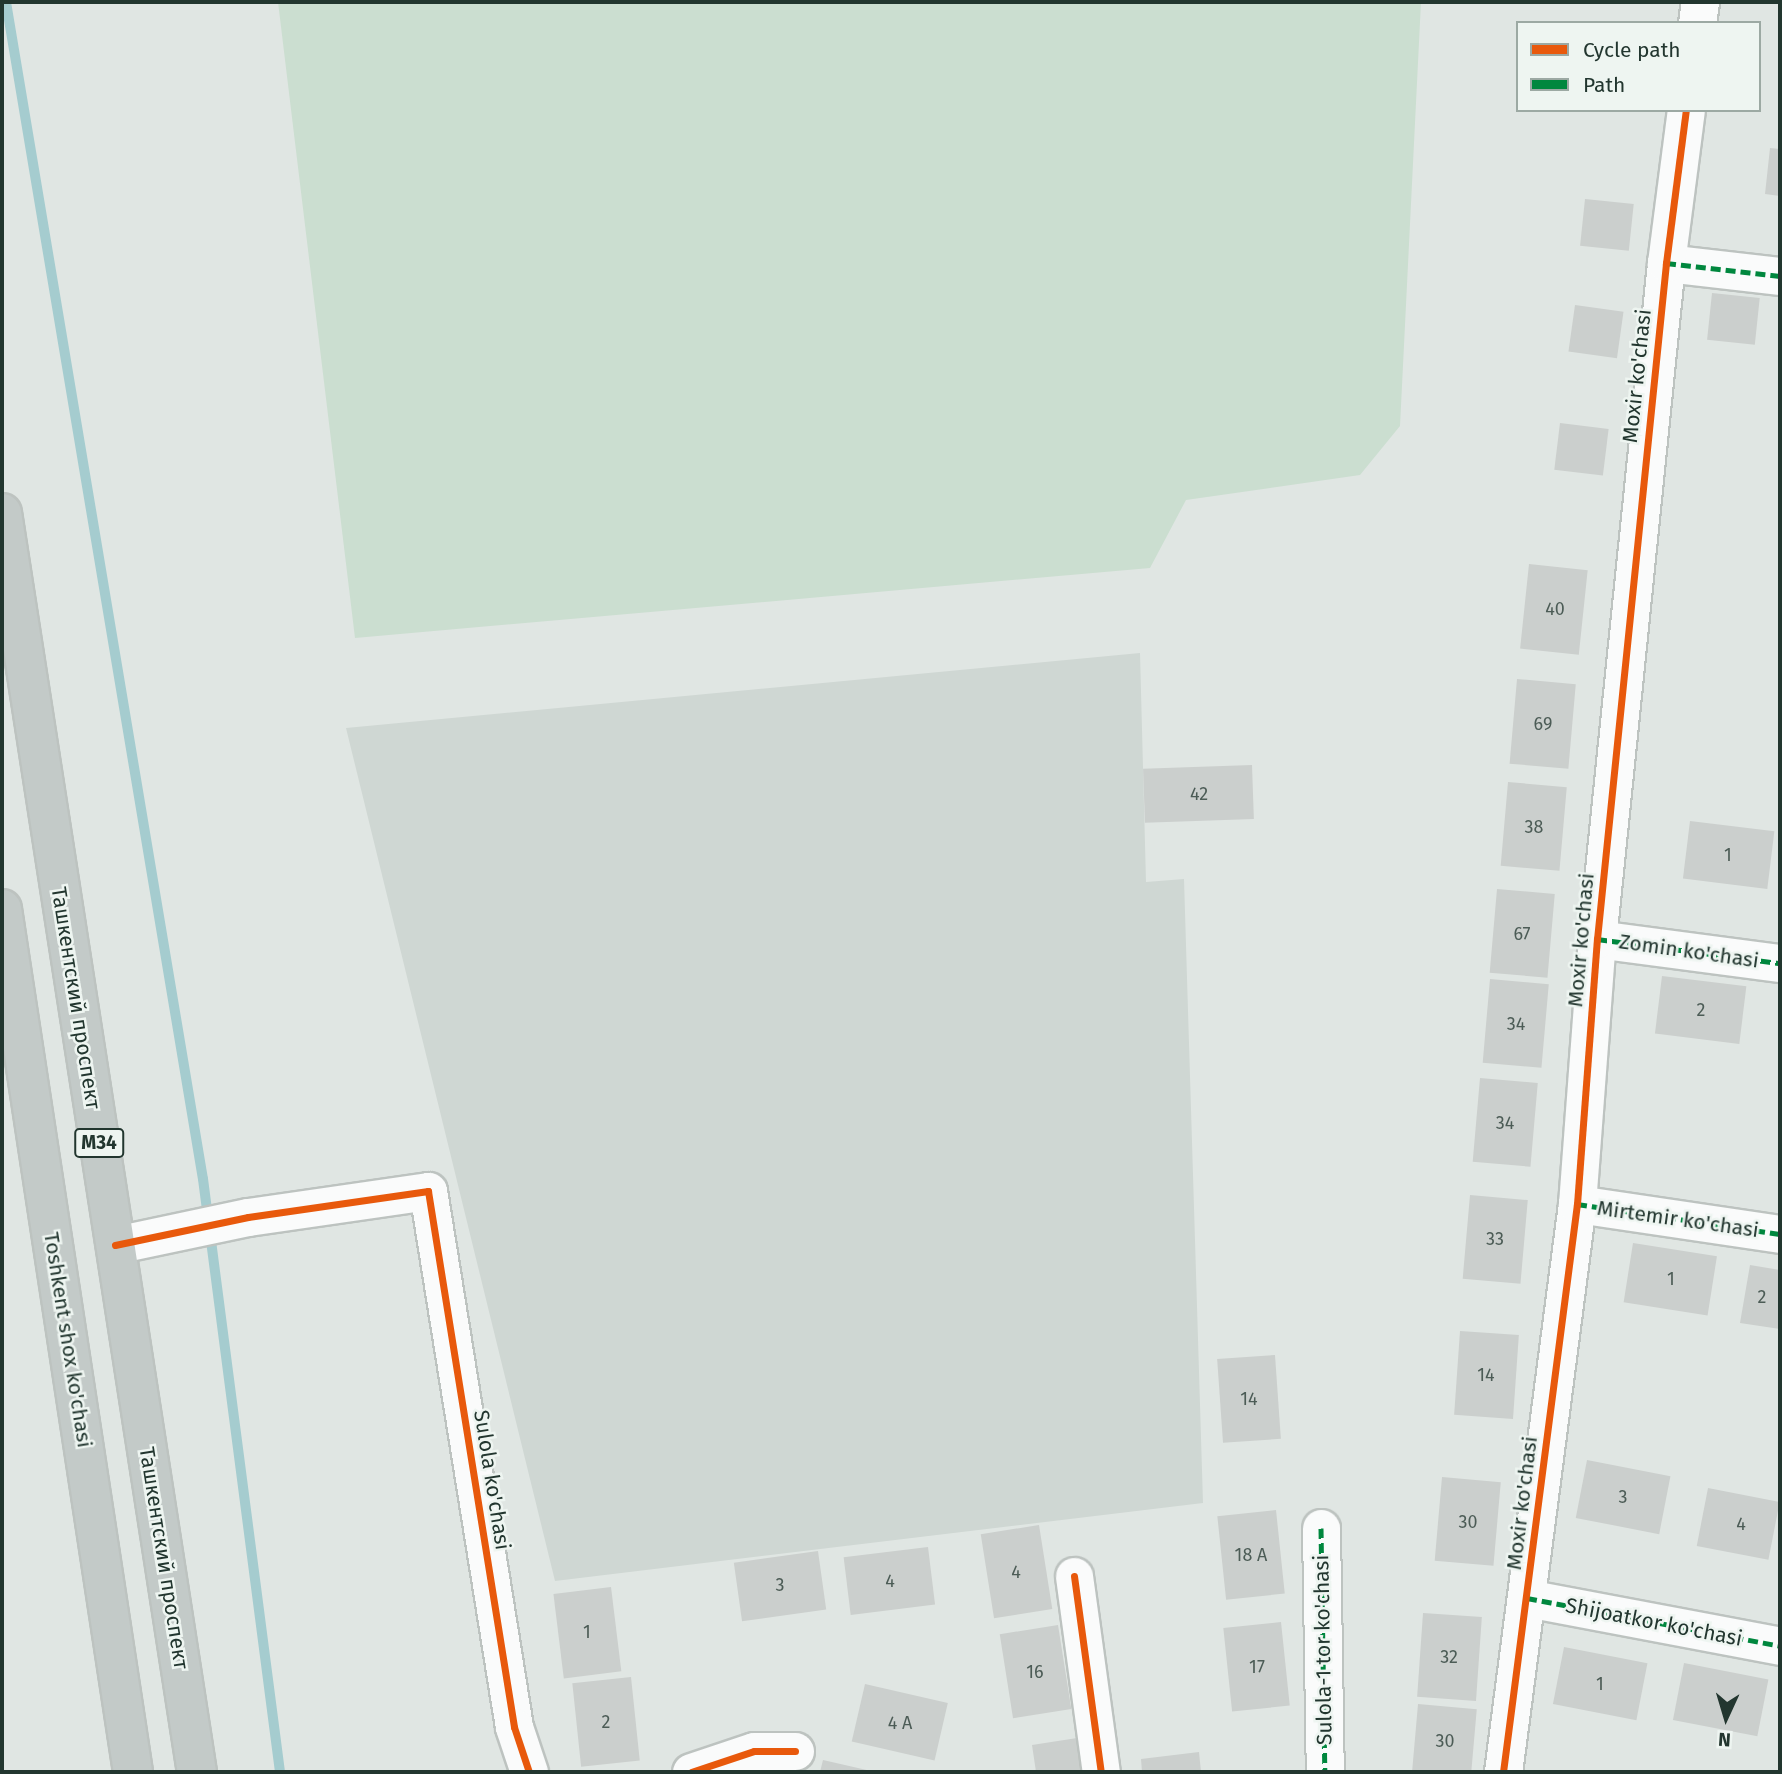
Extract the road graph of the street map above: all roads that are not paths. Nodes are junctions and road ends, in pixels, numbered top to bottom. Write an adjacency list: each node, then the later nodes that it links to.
1 (1700, 2): 2 (street)
2 (1697, 21)
3 (1686, 112): 4 (street, Moxir ko'chasi)
4 (1666, 263): 5 (street); 8 (street, Moxir ko'chasi)
5 (1780, 276)
6 (2, 513): 12 (highway, Ташкентский проспект / M34)
7 (2, 909): 18 (highway, Toshkent shox ko'chasi)
8 (1597, 939): 9 (street, Zomin ko'chasi); 10 (street, Moxir ko'chasi)
9 (1780, 963)
10 (1577, 1204): 11 (street, Mirtemir ko'chasi); 15 (street, Moxir ko'chasi)
11 (1780, 1234)
12 (114, 1245): 19 (highway, Ташкентский проспект / M34); 20 (street, Sulola ko'chasi)
13 (1321, 1528): 23 (street, Sulola-1 tor ko'chasi)
14 (1074, 1576): 22 (street)
15 (1527, 1598): 16 (street, Shijoatkor ko'chasi); 24 (street, Moxir ko'chasi)
16 (1780, 1646)
17 (795, 1751): 21 (street)
18 (133, 1772)
19 (197, 1772)
20 (529, 1772)
21 (691, 1772)
22 (1101, 1772)
23 (1325, 1772)
24 (1503, 1772)

